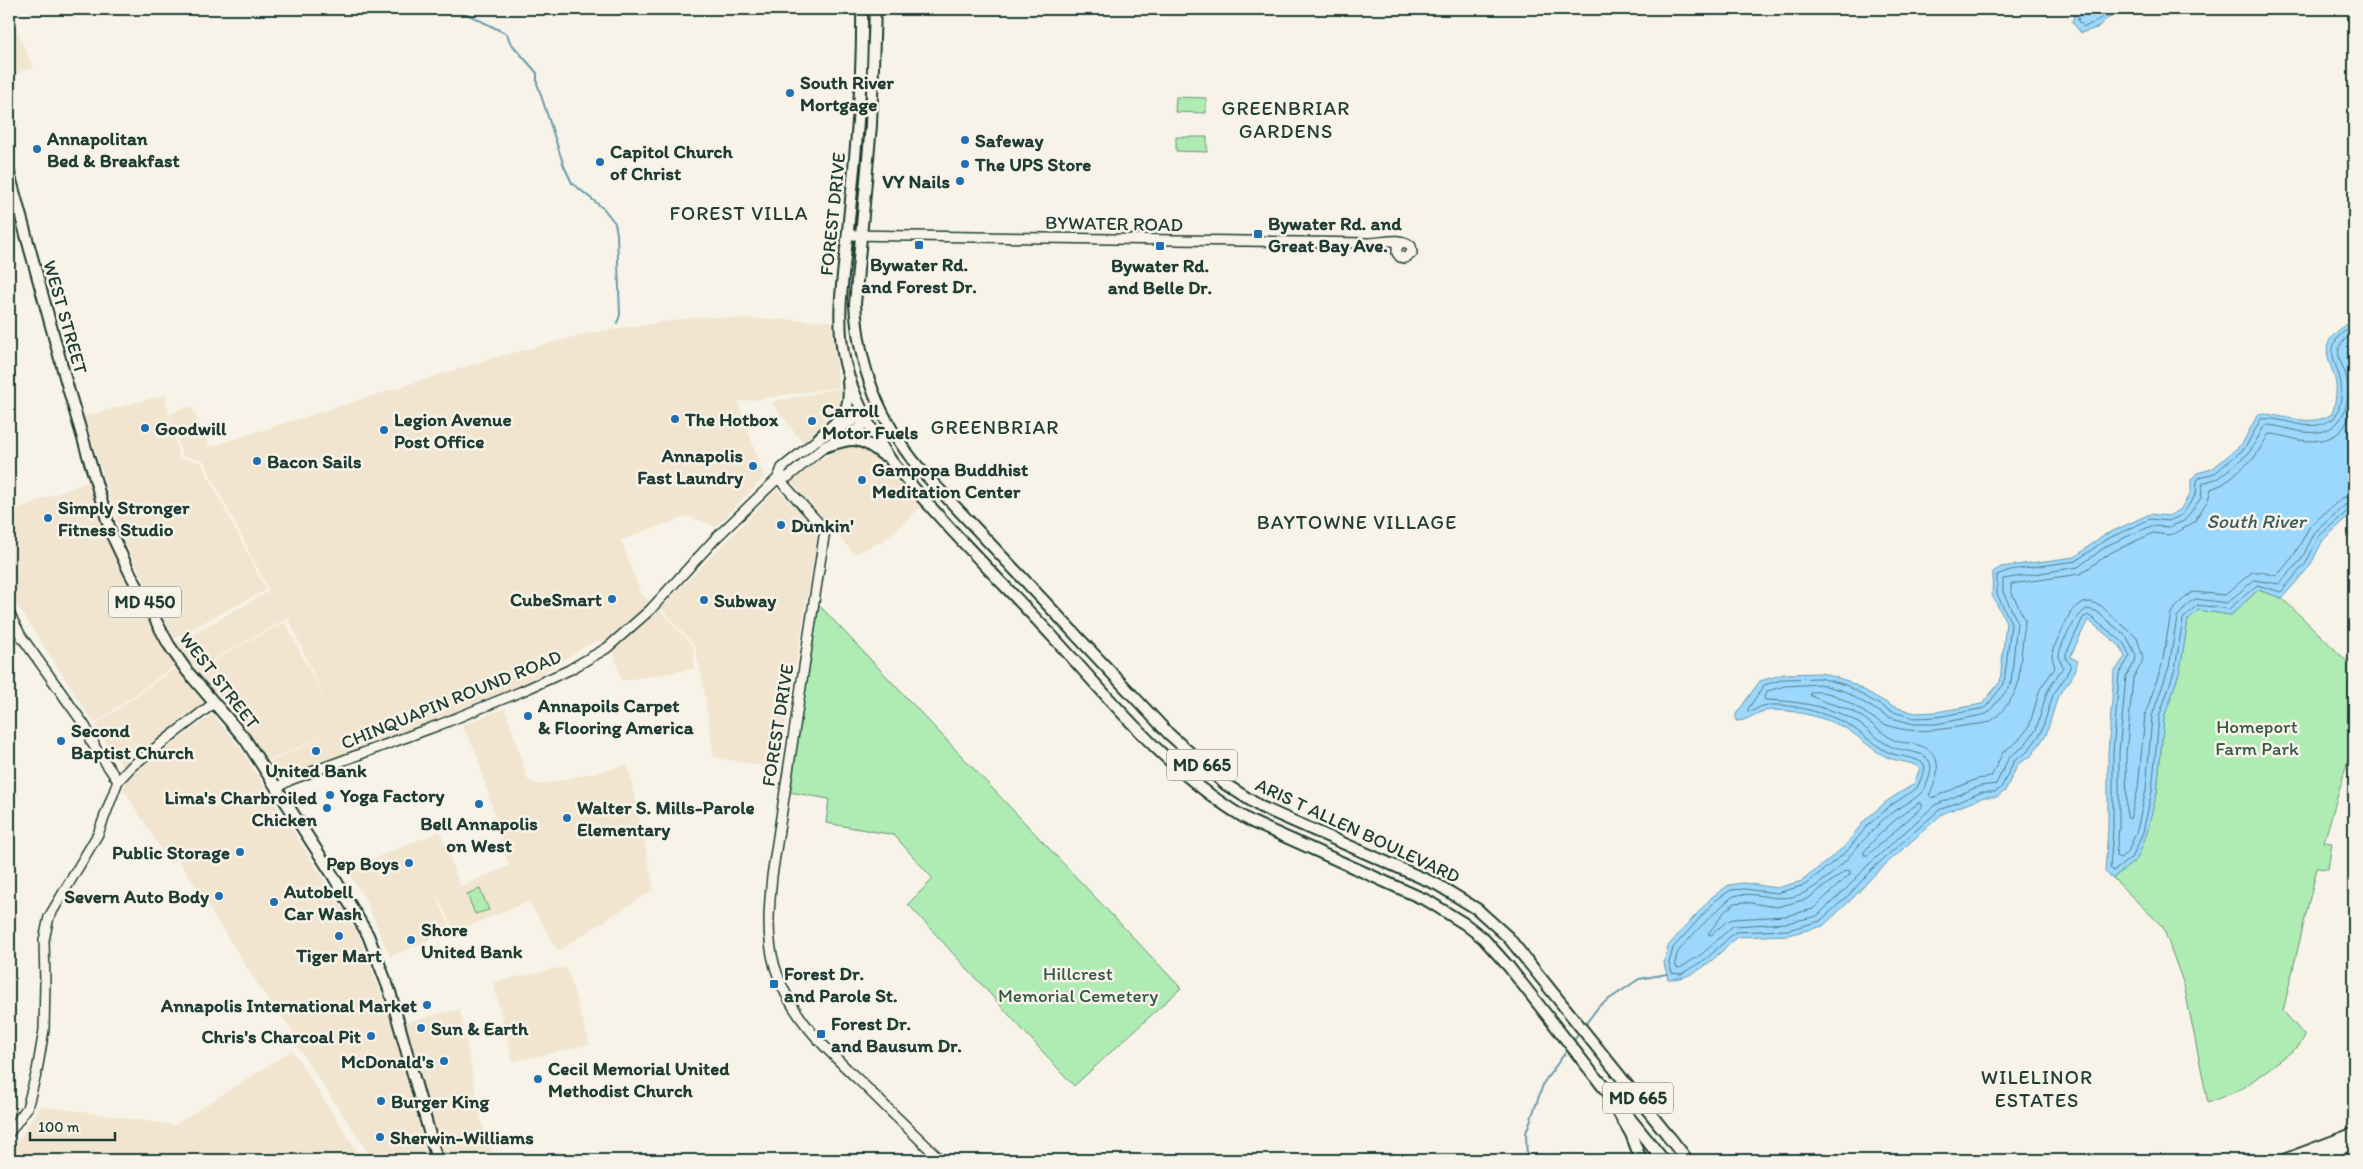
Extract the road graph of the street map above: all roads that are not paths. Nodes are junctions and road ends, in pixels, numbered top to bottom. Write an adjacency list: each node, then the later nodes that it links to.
1 (862, 9): 4 (main road, FOREST DRIVE)
2 (875, 9): 5 (main road, FOREST DRIVE)
3 (9, 173): 16 (main road, WEST STREET / MD 450)
4 (853, 183): 5 (main road); 6 (main road, FOREST DRIVE)
5 (866, 185): 7 (main road, FOREST DRIVE)
6 (848, 235): 7 (street, BYWATER ROAD); 9 (main road, FOREST DRIVE / MD 665)
7 (862, 236): 8 (street, BYWATER ROAD); 10 (main road, FOREST DRIVE / MD 665)
8 (1399, 245)
9 (845, 364): 11 (main road, FOREST DRIVE / MD 665); 12 (main road)
10 (880, 410): 11 (street, CHINQUAPIN ROUND ROAD); 22 (main road, ARIS T ALLEN BOULEVARD / MD 665)
11 (866, 418): 12 (street, CHINQUAPIN ROUND ROAD); 13 (main road, ARIS T ALLEN BOULEVARD / MD 665)
12 (821, 443): 13 (main road); 14 (street, CHINQUAPIN ROUND ROAD)
13 (892, 462): 19 (main road, ARIS T ALLEN BOULEVARD / MD 665)
14 (778, 478): 18 (street, CHINQUAPIN ROUND ROAD); 25 (street, FOREST DRIVE)
15 (9, 613): 17 (street)
16 (214, 703): 17 (street); 18 (main road, WEST STREET / MD 450)
17 (118, 781): 20 (street)
18 (276, 788): 24 (main road, WEST STREET / MD 450)
19 (1598, 1080): 26 (main road); 27 (highway, ARIS T ALLEN BOULEVARD / MD 665)
20 (9, 1134)
21 (2354, 1134): 29 (highway)
22 (1669, 1137): 28 (highway, ARIS T ALLEN BOULEVARD / MD 665)
23 (2354, 1143): 30 (highway)
24 (437, 1160)
25 (941, 1160)
26 (1641, 1160)
27 (1663, 1160)
28 (1689, 1160)
29 (2285, 1160)
30 (2311, 1160)

